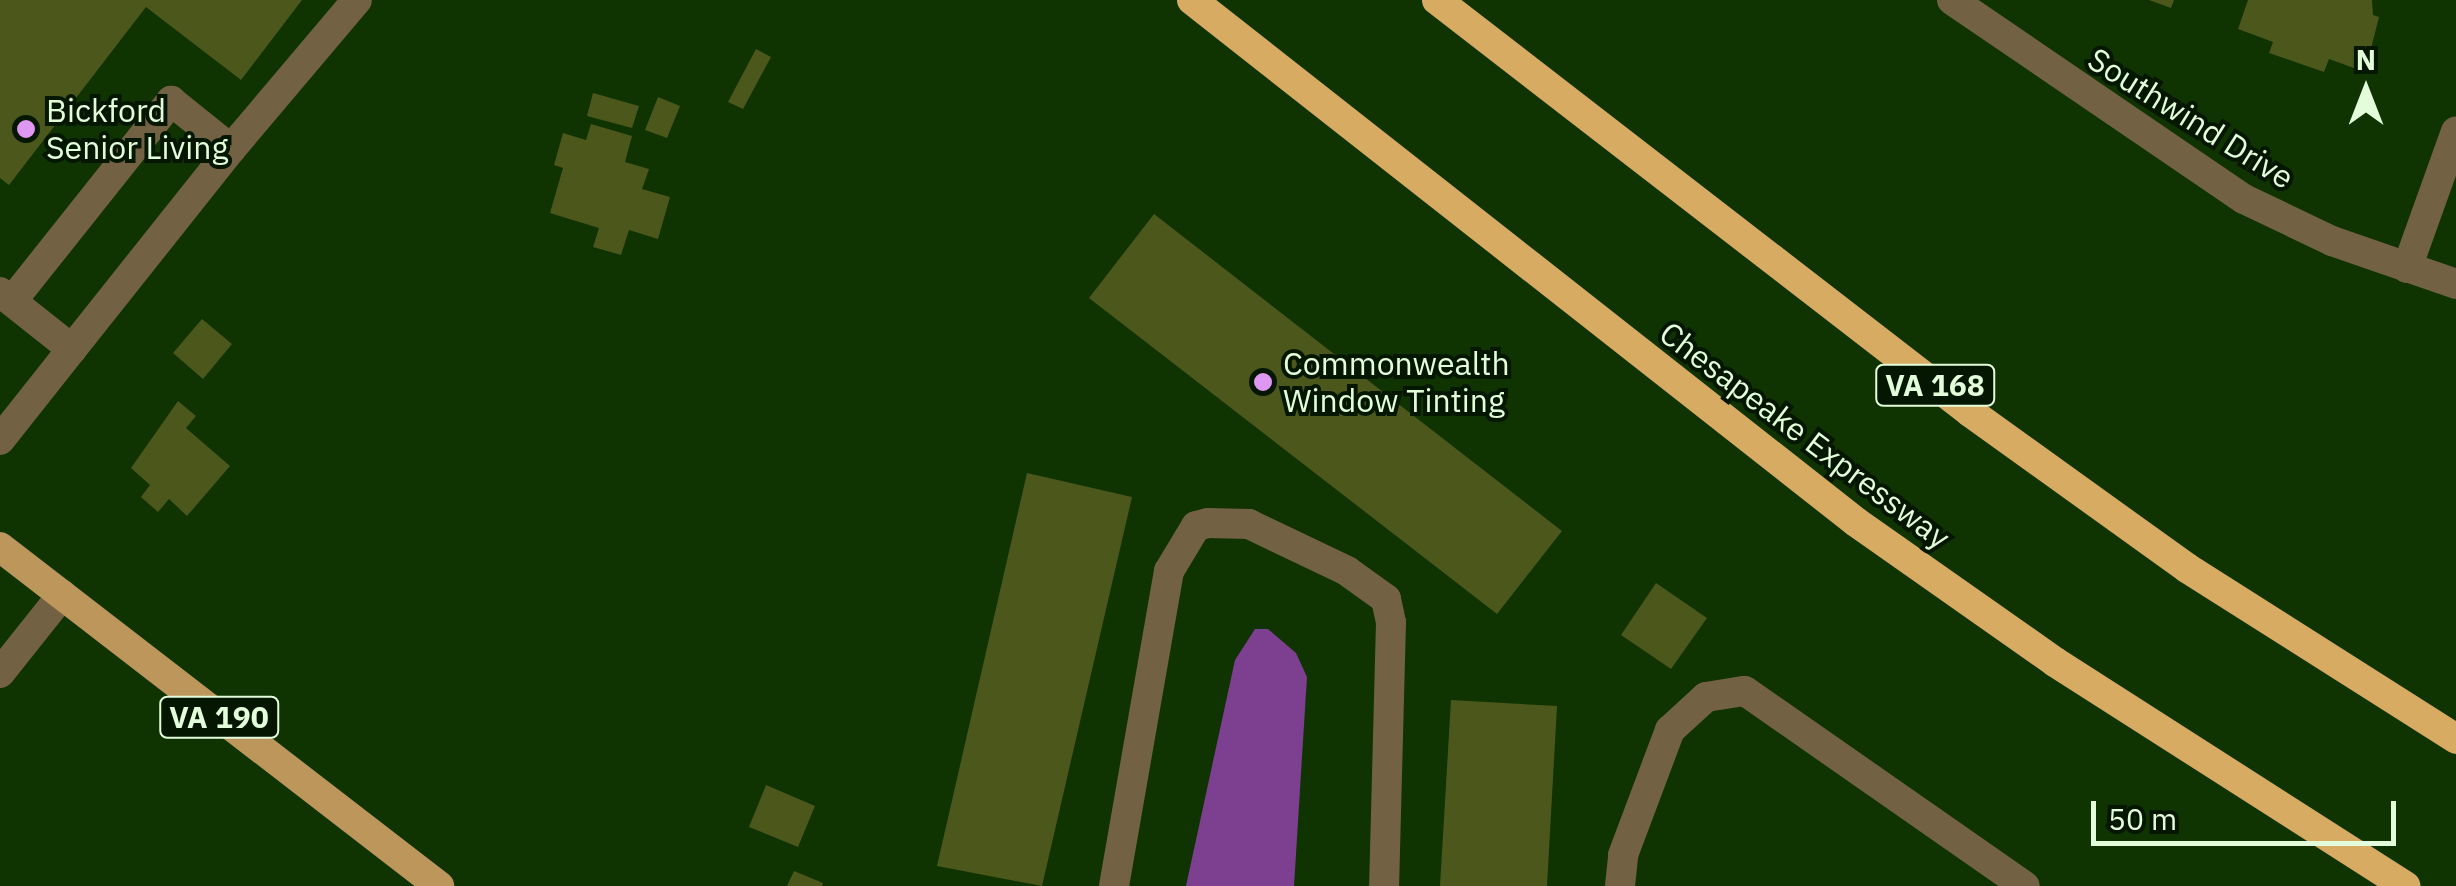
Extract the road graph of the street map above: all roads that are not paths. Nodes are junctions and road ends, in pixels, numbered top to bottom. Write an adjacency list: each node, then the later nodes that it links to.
1 (357, 0): 6 (street)
2 (1192, 0): 16 (highway, Chesapeake Expressway)
3 (1437, 0): 15 (highway, VA 168)
4 (1952, 0): 7 (street, Southwind Drive)
5 (2456, 131): 7 (street)
6 (231, 148): 9 (street); 10 (street)
7 (2407, 268): 8 (street, Southwind Drive)
8 (2456, 284)
9 (6, 296): 10 (street)
10 (72, 349): 11 (street)
11 (0, 440)
12 (0, 548): 13 (main road, VA 190)
13 (62, 595): 14 (street); 17 (main road, VA 190)
14 (0, 674)
15 (2456, 738)
16 (2256, 796): 22 (highway); 23 (highway, Chesapeake Expressway)
17 (438, 886)
18 (1114, 886): 19 (street)
19 (1384, 886)
20 (1620, 886): 21 (street)
21 (2025, 886)
22 (2374, 886)
23 (2405, 886)

